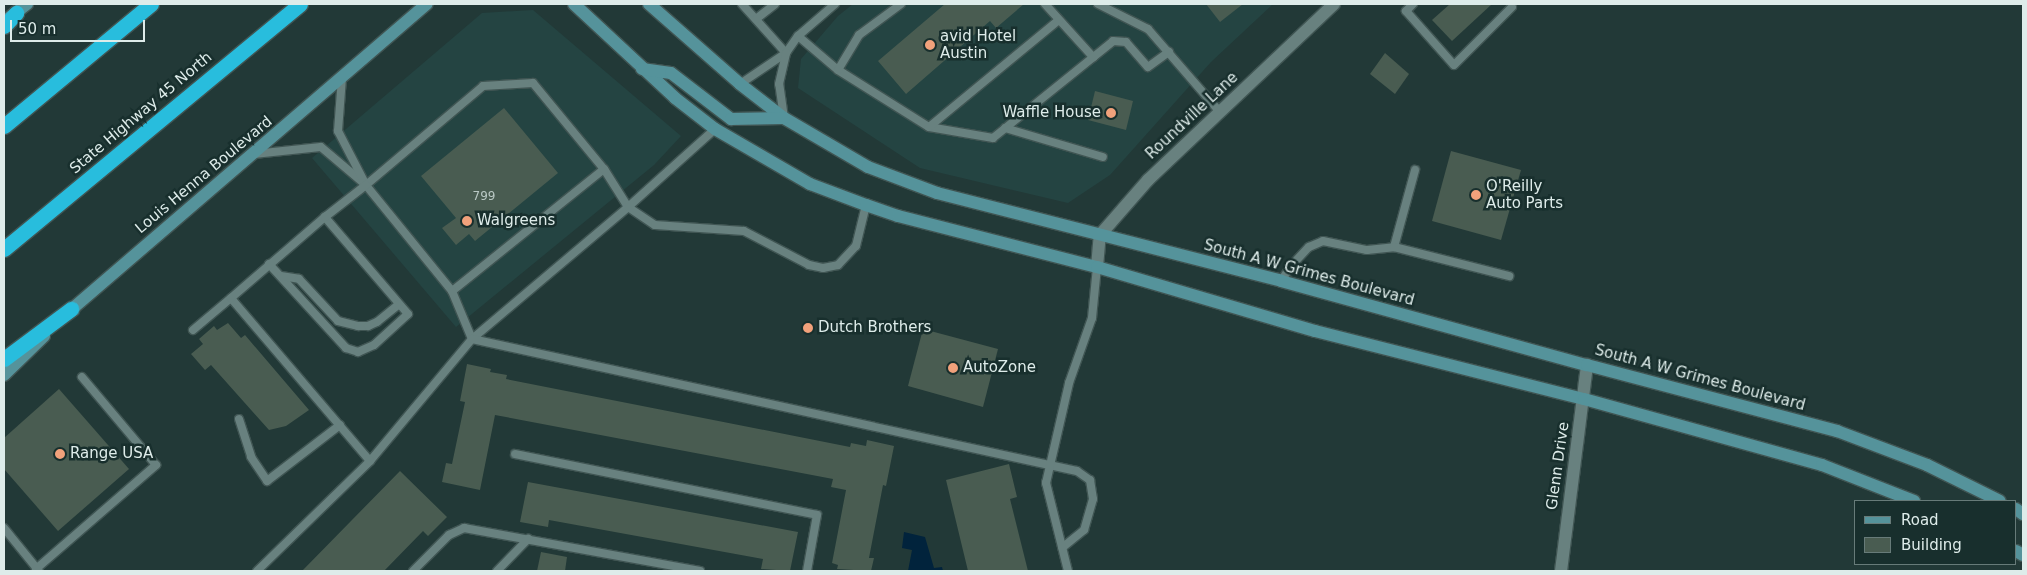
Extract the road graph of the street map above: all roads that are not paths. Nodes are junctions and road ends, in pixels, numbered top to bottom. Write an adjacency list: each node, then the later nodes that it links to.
1 (151, 4): 29 (highway)
2 (300, 4): 43 (highway, State Highway 45 North)
3 (427, 4): 25 (main road, Louis Henna Boulevard)
4 (574, 4): 23 (main road)
5 (648, 4): 26 (main road, South A W Grimes Boulevard)
6 (742, 4): 16 (lane)
7 (775, 4): 16 (lane)
8 (835, 4): 19 (lane)
9 (901, 4): 24 (lane)
10 (1045, 4): 17 (lane)
11 (1098, 4): 20 (lane)
12 (1334, 4): 27 (street, Roundville Lane)
13 (1413, 4): 14 (lane)
14 (1512, 7)
15 (16, 13): 18 (highway)
16 (756, 19): 21 (lane)
17 (1059, 20): 22 (lane); 30 (lane)
18 (4, 26)
19 (798, 36): 21 (lane); 24 (lane)
20 (1169, 52): 22 (lane); 27 (lane)
21 (786, 53): 26 (lane); 28 (lane)
22 (1093, 57): 31 (lane)
23 (642, 69): 28 (main road); 32 (main road)
24 (838, 70): 30 (lane)
25 (342, 78): 33 (main road, Louis Henna Boulevard); 37 (lane)
26 (740, 84): 28 (main road, South A W Grimes Boulevard)
27 (1220, 112): 41 (street, Roundville Lane)
28 (784, 118): 41 (main road, South A W Grimes Boulevard)
29 (4, 126)
30 (929, 127): 31 (lane)
31 (1005, 128): 34 (lane)
32 (715, 129): 38 (main road); 39 (lane)
33 (254, 154): 37 (lane); 52 (main road, Louis Henna Boulevard)
34 (1103, 157)
35 (604, 169): 37 (lane); 39 (lane); 49 (lane)
36 (1415, 170): 42 (lane)
37 (366, 185): 40 (lane); 49 (lane)
38 (866, 205): 39 (lane); 45 (main road)
39 (628, 208): 54 (lane)
40 (325, 217): 44 (lane); 51 (lane)
41 (1100, 235): 45 (street); 48 (main road, South A W Grimes Boulevard)
42 (1394, 247): 47 (lane); 48 (lane)
43 (4, 249)
44 (269, 264): 46 (lane); 50 (lane)
45 (1097, 267): 59 (main road); 64 (lane)
46 (281, 276): 51 (lane); 51 (lane)
47 (1509, 276)
48 (1282, 280): 56 (main road, South A W Grimes Boulevard)
49 (452, 291): 54 (lane)
50 (231, 298): 53 (lane); 61 (lane)
51 (399, 304)
52 (71, 309): 55 (highway); 57 (main road, Louis Henna Boulevard)
53 (193, 330)
54 (472, 339): 63 (lane); 64 (lane)
55 (4, 359)
56 (1587, 365): 59 (street, Glenn Drive); 66 (main road, South A W Grimes Boulevard)
57 (4, 375)
58 (82, 377): 70 (lane)
59 (1584, 399): 65 (main road); 77 (street, Glenn Drive)
60 (239, 419): 61 (lane)
61 (340, 425): 63 (lane)
62 (515, 454): 75 (lane)
63 (370, 461): 71 (lane)
64 (1050, 463): 69 (lane); 69 (lane)
65 (1911, 500)
66 (1998, 500)
67 (4, 528): 70 (lane)
68 (528, 539): 72 (lane); 73 (lane); 74 (lane)
69 (1062, 548): 76 (lane)
70 (37, 570)
71 (256, 571)
72 (413, 571)
73 (497, 571)
74 (700, 571)
75 (807, 571)
76 (1068, 571)
77 (1561, 571)

